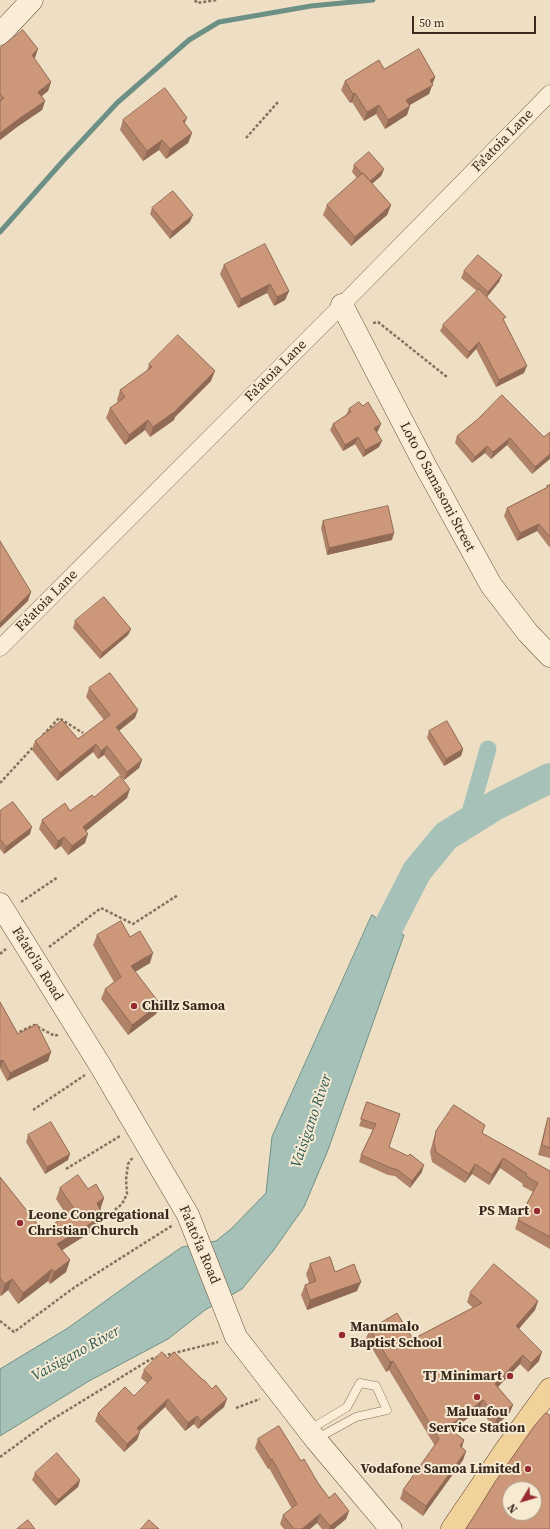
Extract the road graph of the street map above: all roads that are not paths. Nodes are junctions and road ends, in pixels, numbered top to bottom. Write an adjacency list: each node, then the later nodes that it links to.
1 (32, 0): 2 (main road)
2 (0, 34)
3 (550, 93): 4 (street, Fa'atoia Lane)
4 (342, 306): 5 (street, Fa'atoia Lane); 6 (main road, Loto O Samasoni Street)
5 (0, 648)
6 (550, 656)
7 (3, 908): 9 (main road, Fa'ato'ia Road)
8 (550, 1389): 11 (main road)
9 (312, 1435): 9 (lane); 10 (main road, Fa'ato'ia Road)
10 (391, 1529)
11 (452, 1529)

